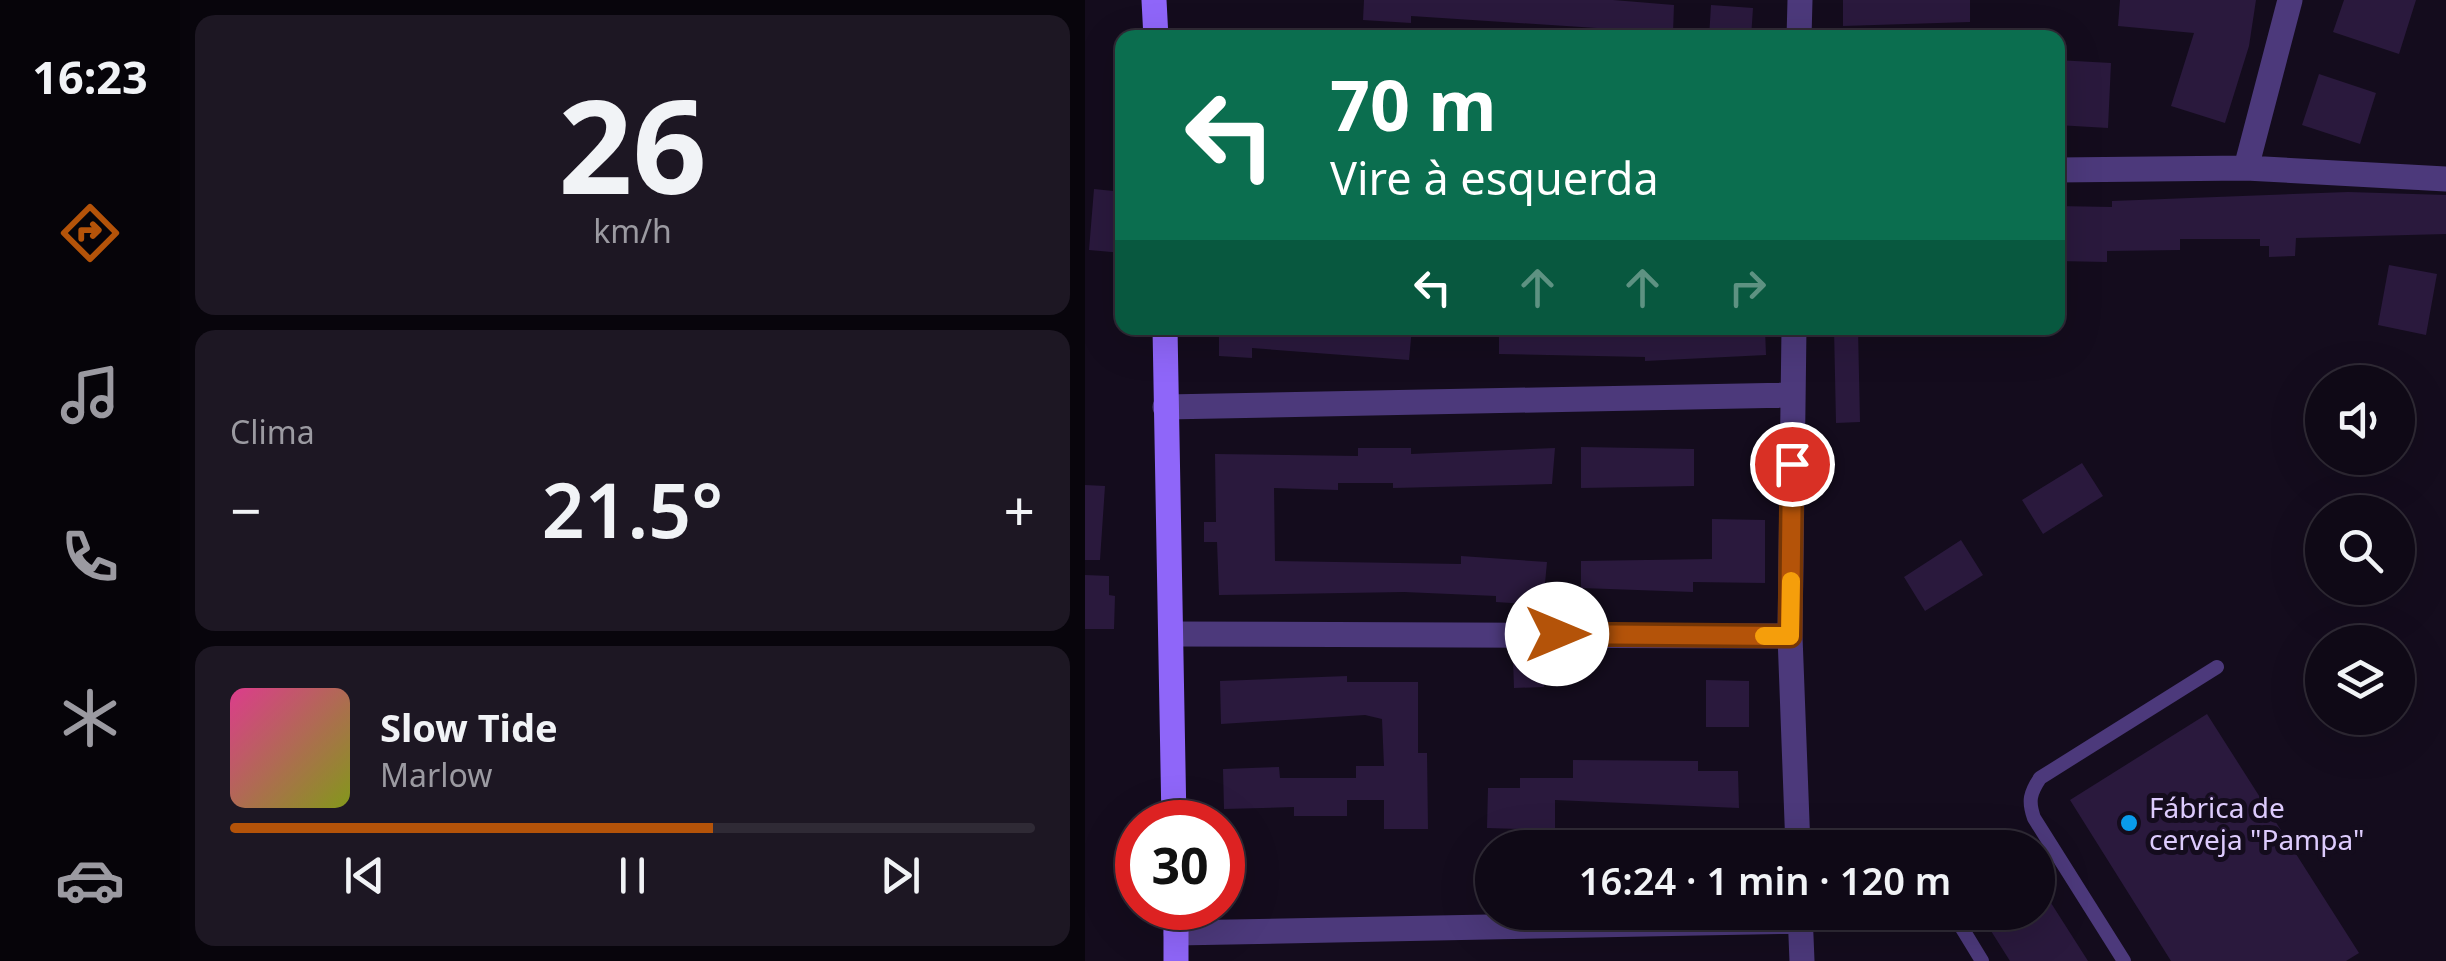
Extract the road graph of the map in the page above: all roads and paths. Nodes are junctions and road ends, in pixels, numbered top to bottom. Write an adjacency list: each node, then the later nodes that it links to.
1 (1155, 0): 4 (street)
2 (1800, 0): 5 (street)
3 (2290, 0): 6 (street)
4 (1156, 30)
5 (1799, 30)
6 (2247, 168): 7 (street); 8 (street)
7 (2065, 170)
8 (2446, 179)
9 (1165, 335): 12 (street)
10 (1794, 335): 11 (street)
11 (1793, 395): 12 (street); 14 (street)
12 (1165, 407): 13 (street)
13 (1171, 634): 14 (street); 16 (street)
14 (1790, 636): 17 (street)
15 (2217, 666): 26 (lane)
16 (1174, 800)
17 (1797, 830)
18 (1475, 919): 19 (street)
19 (1245, 920)
20 (1176, 930): 23 (street)
21 (1801, 930): 24 (street)
22 (1963, 930): 25 (lane)
23 (1176, 961)
24 (1802, 961)
25 (1983, 961)
26 (2125, 961)

